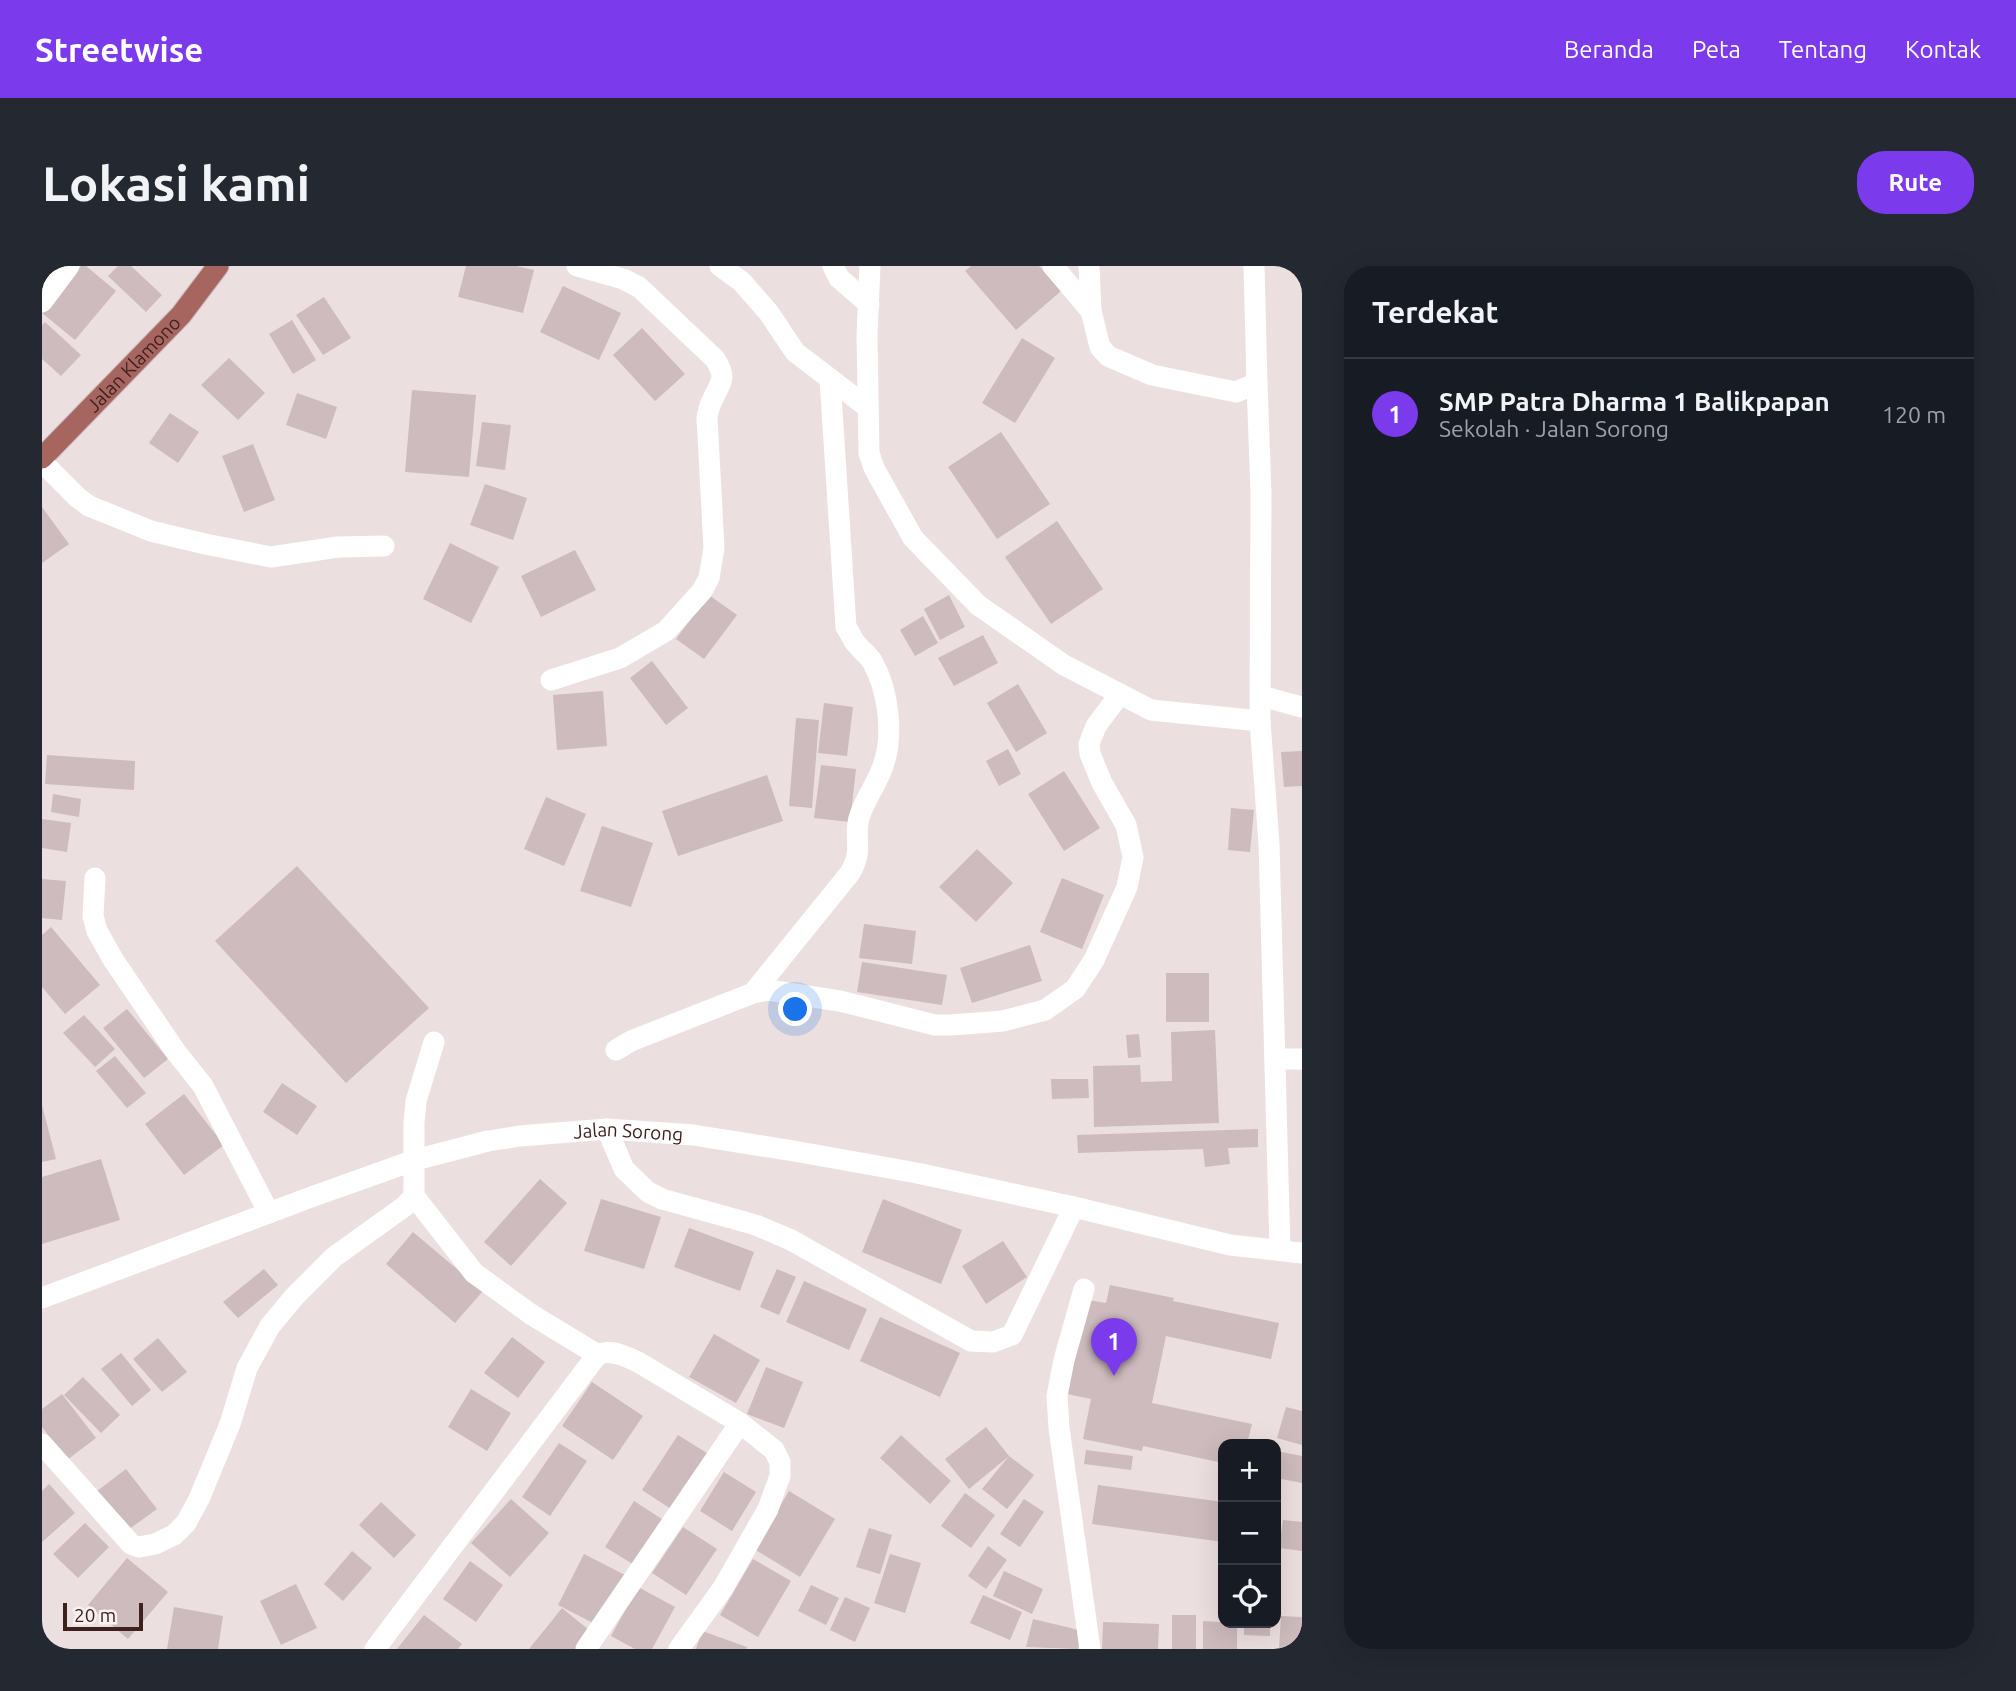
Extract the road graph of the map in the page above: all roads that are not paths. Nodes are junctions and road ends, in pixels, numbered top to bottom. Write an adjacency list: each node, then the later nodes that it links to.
1 (69, 266): 10 (street)
2 (218, 266): 16 (main road, Jalan Klamono)
3 (576, 266): 18 (street)
4 (720, 266): 13 (street)
5 (833, 266): 11 (street)
6 (870, 266): 11 (street)
7 (1053, 266): 12 (street)
8 (1089, 266): 12 (street)
9 (1254, 266): 14 (street)
10 (42, 302)
11 (869, 304): 15 (street)
12 (1091, 311): 14 (street)
13 (830, 379): 15 (street); 24 (street)
14 (1257, 383): 20 (street)
15 (867, 407): 19 (street)
16 (42, 460): 17 (street)
17 (384, 545)
18 (551, 680)
19 (1119, 694): 22 (street); 24 (street)
20 (1261, 696): 21 (street); 22 (street)
21 (1302, 707)
22 (1260, 721): 27 (street)
23 (95, 878): 33 (street)
24 (753, 993): 26 (street)
25 (434, 1041): 30 (street)
26 (616, 1049)
27 (1275, 1059): 28 (street); 34 (street)
28 (1302, 1059)
29 (607, 1129): 30 (street, Jalan Sorong); 32 (street, Jalan Sorong); 32 (street)
30 (415, 1160): 31 (street); 33 (street, Jalan Sorong)
31 (414, 1196): 38 (street); 40 (street)
32 (1074, 1207): 34 (street, Jalan Sorong)
33 (270, 1213): 37 (street, Jalan Sorong)
34 (1279, 1250): 35 (street, Jalan Sorong)
35 (1302, 1253)
36 (1084, 1289): 44 (street)
37 (43, 1301)
38 (598, 1355): 39 (street); 41 (street)
39 (740, 1423): 42 (street); 43 (street)
40 (42, 1444)
41 (375, 1649)
42 (586, 1649)
43 (679, 1649)
44 (1090, 1649)

